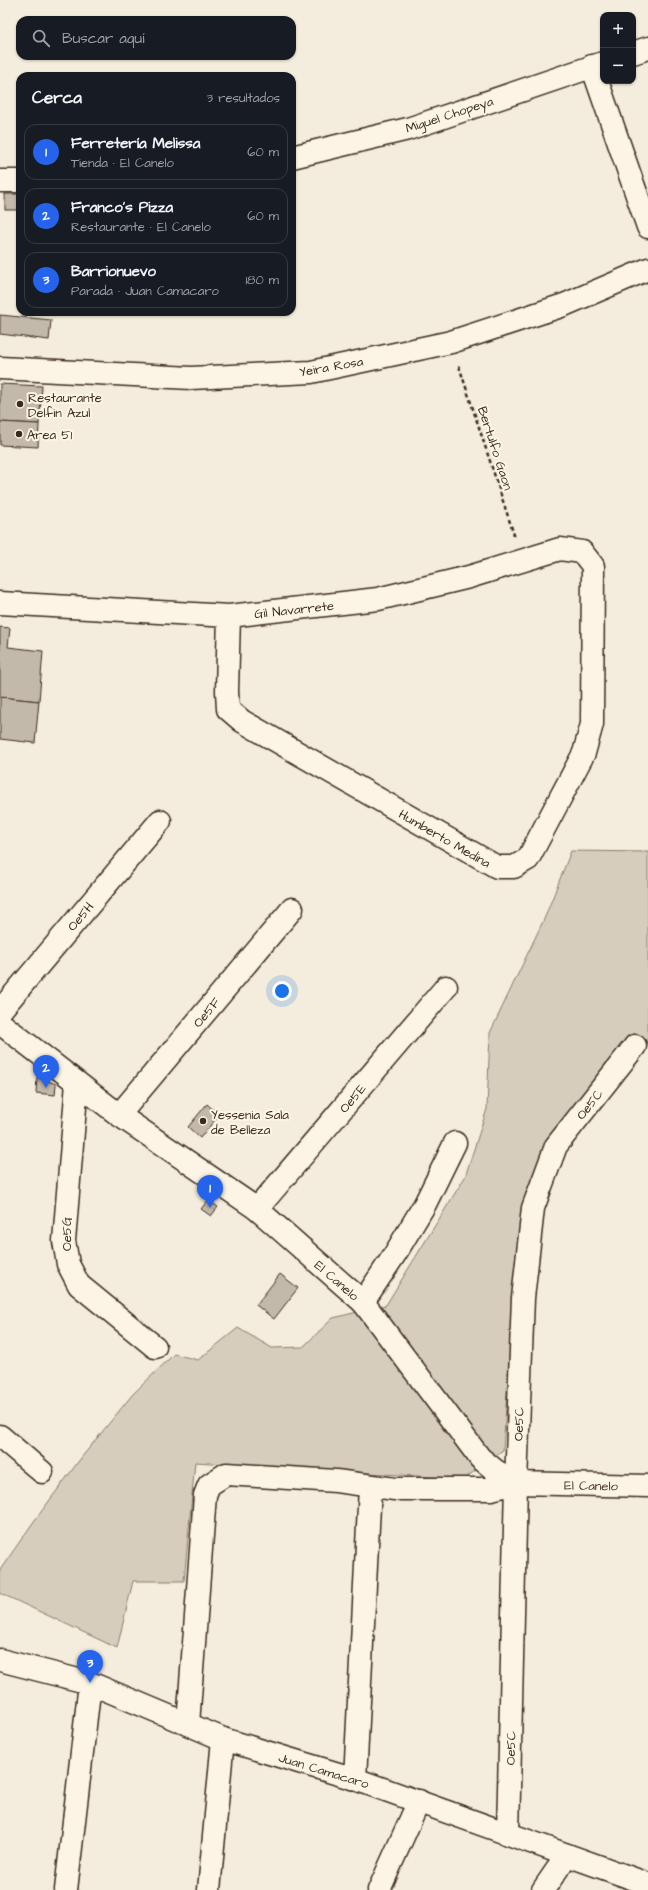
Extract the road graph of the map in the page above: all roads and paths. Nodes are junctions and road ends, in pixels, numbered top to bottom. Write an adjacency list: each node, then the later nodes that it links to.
1 (648, 48): 2 (street)
2 (636, 52)
3 (598, 64): 4 (street, Miguel Chopeya); 7 (street)
4 (296, 156)
5 (0, 181): 6 (street)
6 (16, 181)
7 (648, 227)
8 (648, 269): 9 (street, Yeira Rosa)
9 (451, 342): 10 (street, Yeira Rosa); 12 (path, Bertulfo Gaon)
10 (0, 368)
11 (582, 552): 12 (street, Gil Navarrete); 14 (street, Humberto Medina)
12 (522, 560): 14 (street, Gil Navarrete)
13 (0, 602): 14 (street, Gil Navarrete)
14 (229, 616)
15 (160, 821): 18 (street, Oe5H)
16 (292, 909): 22 (street, Oe5F)
17 (446, 987): 24 (street, Oe5E)
18 (0, 1011)
19 (5, 1033): 21 (street, El Canelo)
20 (635, 1046): 29 (street, Oe5C)
21 (77, 1083): 22 (street, El Canelo); 26 (street, Oe5G)
22 (119, 1115): 24 (street, El Canelo)
23 (455, 1142): 25 (street)
24 (258, 1209): 25 (street, El Canelo)
25 (363, 1302): 29 (street, El Canelo)
26 (155, 1347)
27 (0, 1436): 28 (street)
28 (42, 1472)
29 (516, 1483): 30 (street); 31 (street, El Canelo); 38 (street, Oe5C)
30 (370, 1486): 34 (street); 36 (street)
31 (648, 1486)
32 (0, 1660): 33 (street, Juan Camacaro)
33 (90, 1683): 34 (street, Juan Camacaro); 41 (street)
34 (188, 1724): 35 (street, Juan Camacaro)
35 (222, 1739): 36 (street, Juan Camacaro); 42 (street)
36 (355, 1779): 37 (street, Juan Camacaro)
37 (419, 1801): 38 (street, Juan Camacaro); 43 (street)
38 (508, 1834): 39 (street, Juan Camacaro)
39 (568, 1855): 40 (street, Juan Camacaro); 44 (street)
40 (648, 1884)
41 (66, 1890)
42 (209, 1890)
43 (379, 1890)
44 (543, 1890)

